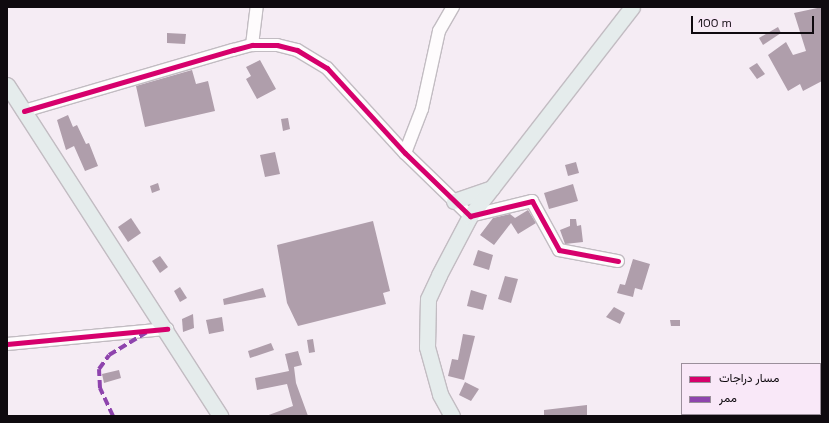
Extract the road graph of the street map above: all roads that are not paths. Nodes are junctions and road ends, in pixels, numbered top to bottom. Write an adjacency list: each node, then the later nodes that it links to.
1 (257, 7): 4 (street)
2 (453, 7): 7 (street)
3 (632, 7): 8 (main road)
4 (252, 45): 6 (street); 7 (street)
5 (7, 85): 6 (main road)
6 (24, 111): 12 (main road)
7 (405, 153): 9 (street)
8 (494, 186): 9 (main road); 10 (main road)
9 (454, 201): 10 (street)
10 (470, 216): 11 (street); 15 (main road)
11 (618, 261)
12 (167, 329): 13 (street); 14 (main road)
13 (7, 344)
14 (220, 416)
15 (452, 416)

